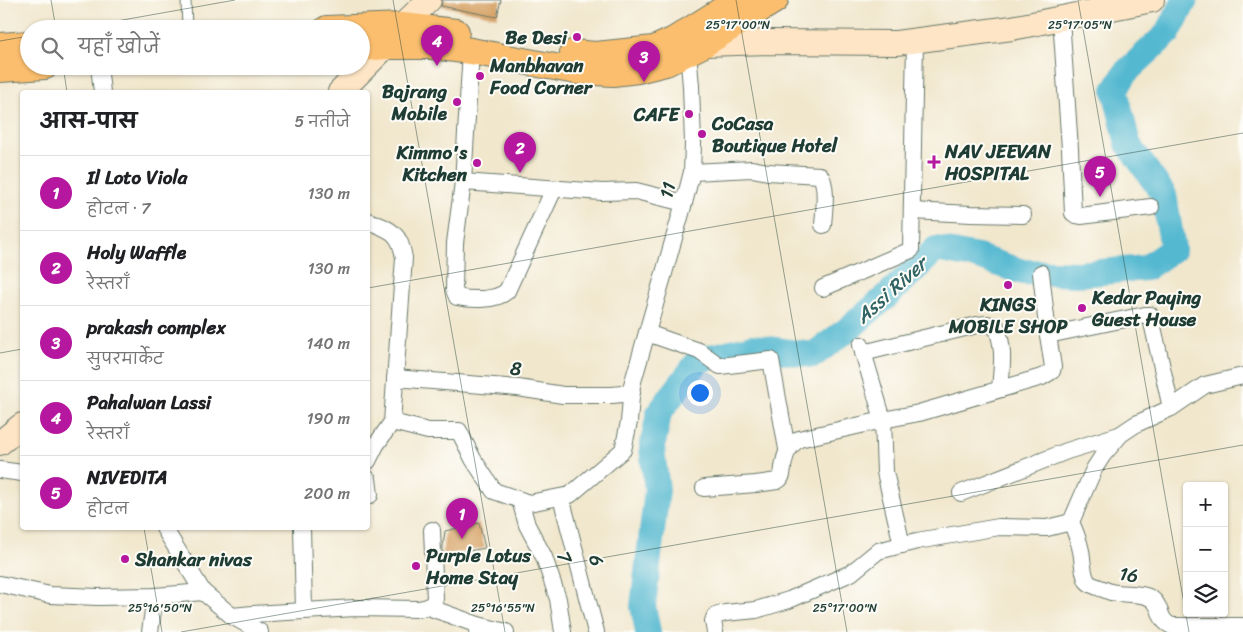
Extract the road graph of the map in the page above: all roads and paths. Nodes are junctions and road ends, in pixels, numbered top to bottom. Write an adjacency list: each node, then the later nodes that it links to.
1 (186, 0): 7 (lane)
2 (429, 0): 8 (street)
3 (738, 0): 8 (main road)
4 (775, 0): 14 (main road)
5 (1152, 0): 6 (street)
6 (1061, 18): 10 (street); 26 (street)
7 (187, 20)
8 (402, 26): 9 (main road); 13 (street)
9 (370, 27)
10 (915, 41): 14 (street); 27 (street)
11 (20, 45): 12 (main road)
12 (0, 46)
13 (374, 47): 15 (main road)
14 (696, 48): 15 (main road); 22 (street, 11)
15 (471, 51): 23 (street)
16 (20, 68): 17 (main road)
17 (0, 69)
18 (100, 75): 20 (street)
19 (353, 75): 21 (street)
20 (102, 90)
21 (342, 90)
22 (692, 172): 25 (street, 11); 30 (street)
23 (463, 182): 24 (street); 24 (street)
24 (554, 189): 25 (street)
25 (684, 203): 33 (street, 11)
26 (1151, 207)
27 (912, 211): 28 (street); 32 (street)
28 (1023, 215)
29 (370, 222): 36 (street)
30 (823, 225)
31 (1040, 273): 34 (street)
32 (823, 288)
33 (647, 333): 38 (street, 11); 46 (street)
34 (1048, 335): 37 (street); 39 (street)
35 (1243, 376): 39 (street)
36 (395, 378): 38 (street, 8); 41 (street)
37 (1000, 389): 40 (street); 40 (street)
38 (632, 393): 51 (street, 11)
39 (1170, 408): 43 (street)
40 (883, 420): 46 (street); 57 (street)
41 (392, 422): 45 (street); 52 (street, 11)
42 (20, 427): 44 (street)
43 (1121, 434): 50 (street); 53 (street)
44 (0, 443)
45 (372, 445)
46 (787, 449): 49 (street)
47 (0, 470): 48 (street)
48 (20, 473)
49 (704, 488)
50 (961, 493)
51 (562, 497): 52 (street, 11); 71 (street, 6)
52 (520, 500): 70 (street, 7)
53 (1071, 522): 57 (street); 66 (street, 16)
54 (165, 530): 59 (street)
55 (302, 530): 62 (street)
56 (432, 530): 61 (street)
57 (902, 545): 72 (street)
58 (0, 584): 60 (street)
59 (203, 592): 60 (street); 63 (street)
60 (154, 596): 67 (street)
61 (428, 607): 62 (street); 65 (street)
62 (304, 610): 63 (street)
63 (233, 624): 68 (street)
64 (1243, 626): 66 (street, 16)
65 (477, 628): 69 (street)
66 (1167, 628)
67 (150, 632)
68 (260, 632)
69 (506, 632)
70 (563, 632)
71 (596, 632)
72 (715, 632)

